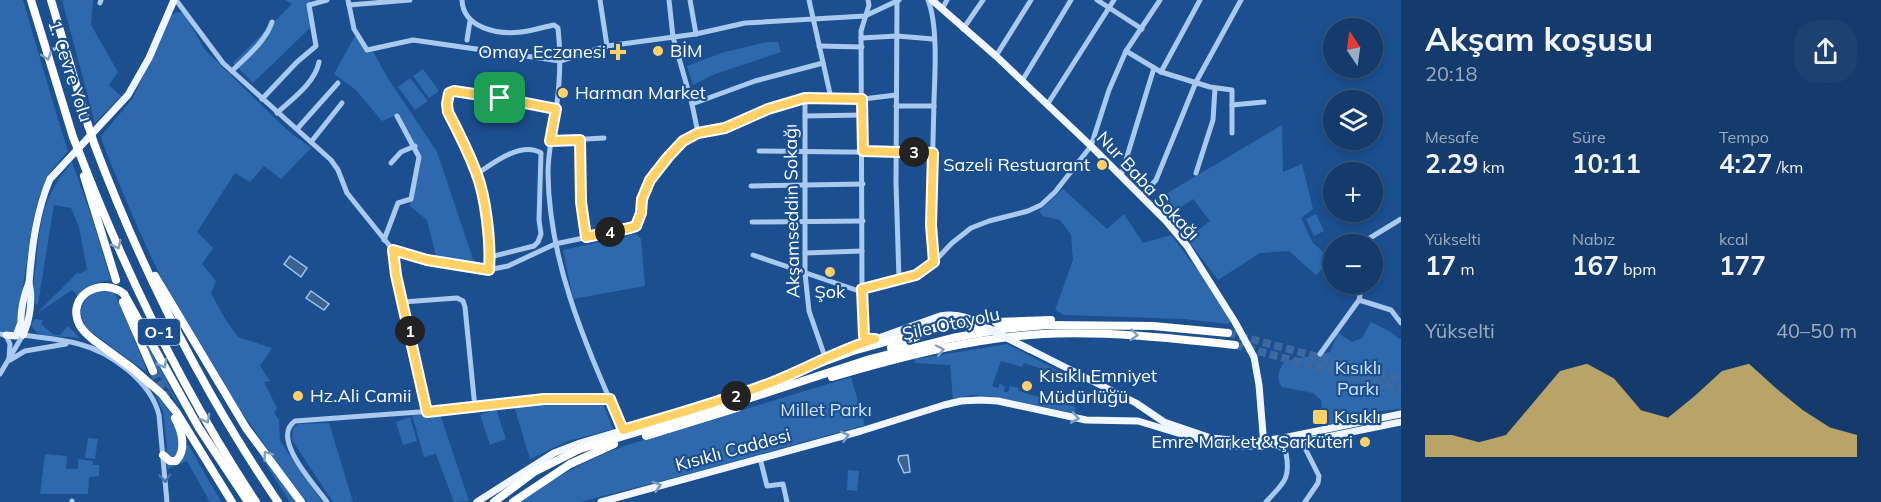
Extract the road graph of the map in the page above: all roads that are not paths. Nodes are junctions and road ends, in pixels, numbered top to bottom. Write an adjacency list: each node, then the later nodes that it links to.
1 (31, 0): 82 (highway, 1. Çevre Yolu / O-1, one-way to 82, bridge)
2 (51, 0): 103 (highway, 1. Çevre Yolu / O-1, bridge)
3 (175, 0): 47 (street); 112 (main road)
4 (327, 0): 56 (street)
5 (410, 0): 23 (street)
6 (462, 0): 28 (street)
7 (600, 0): 38 (street)
8 (669, 0): 34 (street)
9 (690, 0): 32 (street)
10 (809, 0): 27 (street)
11 (868, 0): 26 (street)
12 (930, 0): 25 (main road, Nur Baba Sokağı); 36 (street)
13 (947, 0): 25 (street)
14 (983, 0): 30 (street)
15 (1031, 0): 42 (street)
16 (1071, 0): 49 (street)
17 (1097, 0): 24 (street)
18 (1114, 0): 24 (street)
19 (1160, 0): 31 (street)
20 (1200, 0): 48 (street)
21 (1241, 0): 51 (street)
22 (898, 1): 26 (street); 33 (street)
23 (349, 2): 43 (street)
24 (1110, 8): 31 (street); 61 (street)
25 (942, 9): 30 (main road, Nur Baba Sokağı)
26 (865, 16): 27 (street); 35 (street)
27 (813, 18): 32 (street); 39 (street)
28 (470, 21): 37 (street); 43 (street)
29 (272, 22): 47 (street)
30 (963, 29): 42 (main road, Nur Baba Sokağı)
31 (1142, 29): 41 (street)
32 (696, 34): 34 (street)
33 (897, 36): 35 (street); 36 (street); 53 (street)
34 (673, 37): 38 (street); 60 (street)
35 (861, 38): 40 (street)
36 (933, 39): 64 (street)
37 (467, 40)
38 (607, 46): 43 (street)
39 (819, 46): 40 (street); 45 (street)
40 (862, 47): 57 (street)
41 (1126, 51): 46 (street); 78 (street)
42 (996, 56): 49 (main road, Nur Baba Sokağı)
43 (560, 61): 65 (street)
44 (319, 62): 66 (street)
45 (823, 63): 55 (street); 60 (street)
46 (1154, 68): 48 (street); 88 (street)
47 (232, 71): 56 (street)
48 (1161, 72): 51 (street)
49 (1022, 81): 61 (main road, Nur Baba Sokağı)
50 (338, 82): 70 (street)
51 (1196, 82): 52 (street); 92 (street)
52 (1215, 88): 62 (street); 86 (street)
53 (896, 95): 57 (street); 63 (street)
54 (805, 98): 55 (street); 69 (street, Akşamseddin Sokağı); 71 (street)
55 (831, 98): 57 (street)
56 (262, 99): 66 (street)
57 (862, 99): 67 (street)
58 (1264, 102): 62 (street)
59 (342, 103): 76 (street)
60 (692, 104): 71 (street)
61 (1047, 105): 78 (main road, Nur Baba Sokağı)
62 (1232, 105): 72 (street)
63 (896, 106): 64 (street); 83 (street)
64 (934, 106): 84 (street)
65 (556, 109): 75 (street); 87 (street)
66 (277, 113): 70 (street)
67 (863, 115): 69 (street); 81 (street)
68 (397, 116): 77 (street)
69 (805, 116): 80 (street, Akşamseddin Sokağı)
70 (297, 129): 76 (street)
71 (698, 133): 98 (street)
72 (1232, 133)
73 (604, 138): 74 (street)
74 (580, 140): 75 (street); 98 (street)
75 (550, 141): 100 (street)
76 (311, 142): 99 (street)
77 (415, 146): 85 (street); 99 (street)
78 (1091, 146): 88 (main road, Nur Baba Sokağı); 107 (street)
79 (759, 151): 80 (street)
80 (806, 151): 81 (street); 91 (street, Akşamseddin Sokağı)
81 (863, 151): 83 (street); 89 (street)
82 (79, 152): 111 (highway); 157 (highway, O-1, one-way to 157)
83 (896, 152): 84 (street); 110 (street)
84 (933, 153): 107 (street)
85 (391, 163)
86 (1196, 173)
87 (477, 174): 106 (street); 106 (street)
88 (1121, 176): 92 (main road, Nur Baba Sokağı)
89 (863, 184): 91 (street); 95 (street)
90 (751, 186): 91 (street)
91 (806, 186): 94 (street, Akşamseddin Sokağı)
92 (1141, 196): 148 (main road, Nur Baba Sokağı)
93 (1401, 219): 97 (street)
94 (806, 221): 95 (street); 96 (street); 104 (street, Akşamseddin Sokağı)
95 (863, 221): 102 (street)
96 (752, 222)
97 (1378, 234)
98 (586, 237): 100 (street)
99 (384, 240): 101 (street)
100 (555, 244): 108 (street); 138 (street)
101 (393, 250): 108 (street); 117 (street)
102 (862, 251): 104 (street); 113 (street)
103 (140, 253): 158 (highway, O-1); 159 (highway, one-way to 103)
104 (805, 253): 109 (street, Akşamseddin Sokağı)
105 (753, 255): 109 (street)
106 (490, 257): 108 (street)
107 (934, 262): 110 (street)
108 (489, 270)
109 (805, 273): 113 (street); 131 (street, Akşamseddin Sokağı)
110 (899, 279): 113 (street)
111 (116, 280)
112 (29, 283): 118 (main road); 125 (main road)
113 (862, 289): 127 (street)
114 (1359, 294): 116 (street)
115 (124, 298): 134 (highway); 137 (highway, bridge); 156 (highway, one-way to 156)
116 (1359, 300): 120 (street); 130 (street)
117 (403, 302): 140 (street); 141 (street)
118 (21, 322): 124 (main road); 125 (main road)
119 (996, 322): 121 (highway)
120 (1401, 322)
121 (1153, 326): 123 (highway, Şile Otoyolu); 136 (highway, Şile Otoyolu)
122 (989, 329): 127 (main road); 136 (highway); 139 (main road, bridge)
123 (1228, 333)
124 (3, 334): 132 (street)
125 (23, 335): 128 (street); 132 (street)
126 (907, 336): 133 (highway)
127 (875, 339): 131 (main road)
128 (79, 343): 132 (street); 151 (street)
129 (1235, 345): 149 (highway, Şile Otoyolu, one-way to 129)
130 (1320, 354)
131 (825, 357): 133 (main road)
132 (9, 361): 135 (street)
133 (812, 366): 145 (main road)
134 (153, 371)
135 (0, 374)
136 (780, 388): 162 (highway, Şile Otoyolu)
137 (162, 394): 151 (highway); 155 (highway)
138 (610, 399): 140 (street); 145 (street)
139 (1137, 404): 143 (main road); 148 (main road)
140 (475, 408): 141 (street)
141 (427, 412): 160 (street)
142 (1401, 414): 148 (main road, Kısıklı Caddesi)
143 (1138, 421): 148 (main road, Kısıklı Caddesi); 152 (main road, Kısıklı Caddesi, one-way to 143)
144 (1401, 422): 146 (main road, Kısıklı Caddesi)
145 (623, 430): 161 (main road)
146 (1302, 442): 150 (main road, Kısıklı Caddesi); 168 (street)
147 (190, 443): 154 (highway)
148 (1263, 443): 150 (main road, Kısıklı Caddesi)
149 (614, 444): 163 (highway, Şile Otoyolu); 164 (highway)
150 (1277, 445): 167 (street)
151 (164, 455): 153 (street, one-way to 153)
152 (759, 459): 165 (main road, Kısıklı Caddesi, one-way to 152); 166 (street)
153 (167, 502)
154 (225, 502)
155 (232, 502)
156 (248, 502)
157 (256, 502)
158 (278, 502)
159 (302, 502)
160 (327, 502)
161 (477, 502)
162 (494, 502)
163 (504, 502)
164 (513, 502)
165 (601, 502)
166 (787, 502)
167 (1266, 502)
168 (1305, 502)

